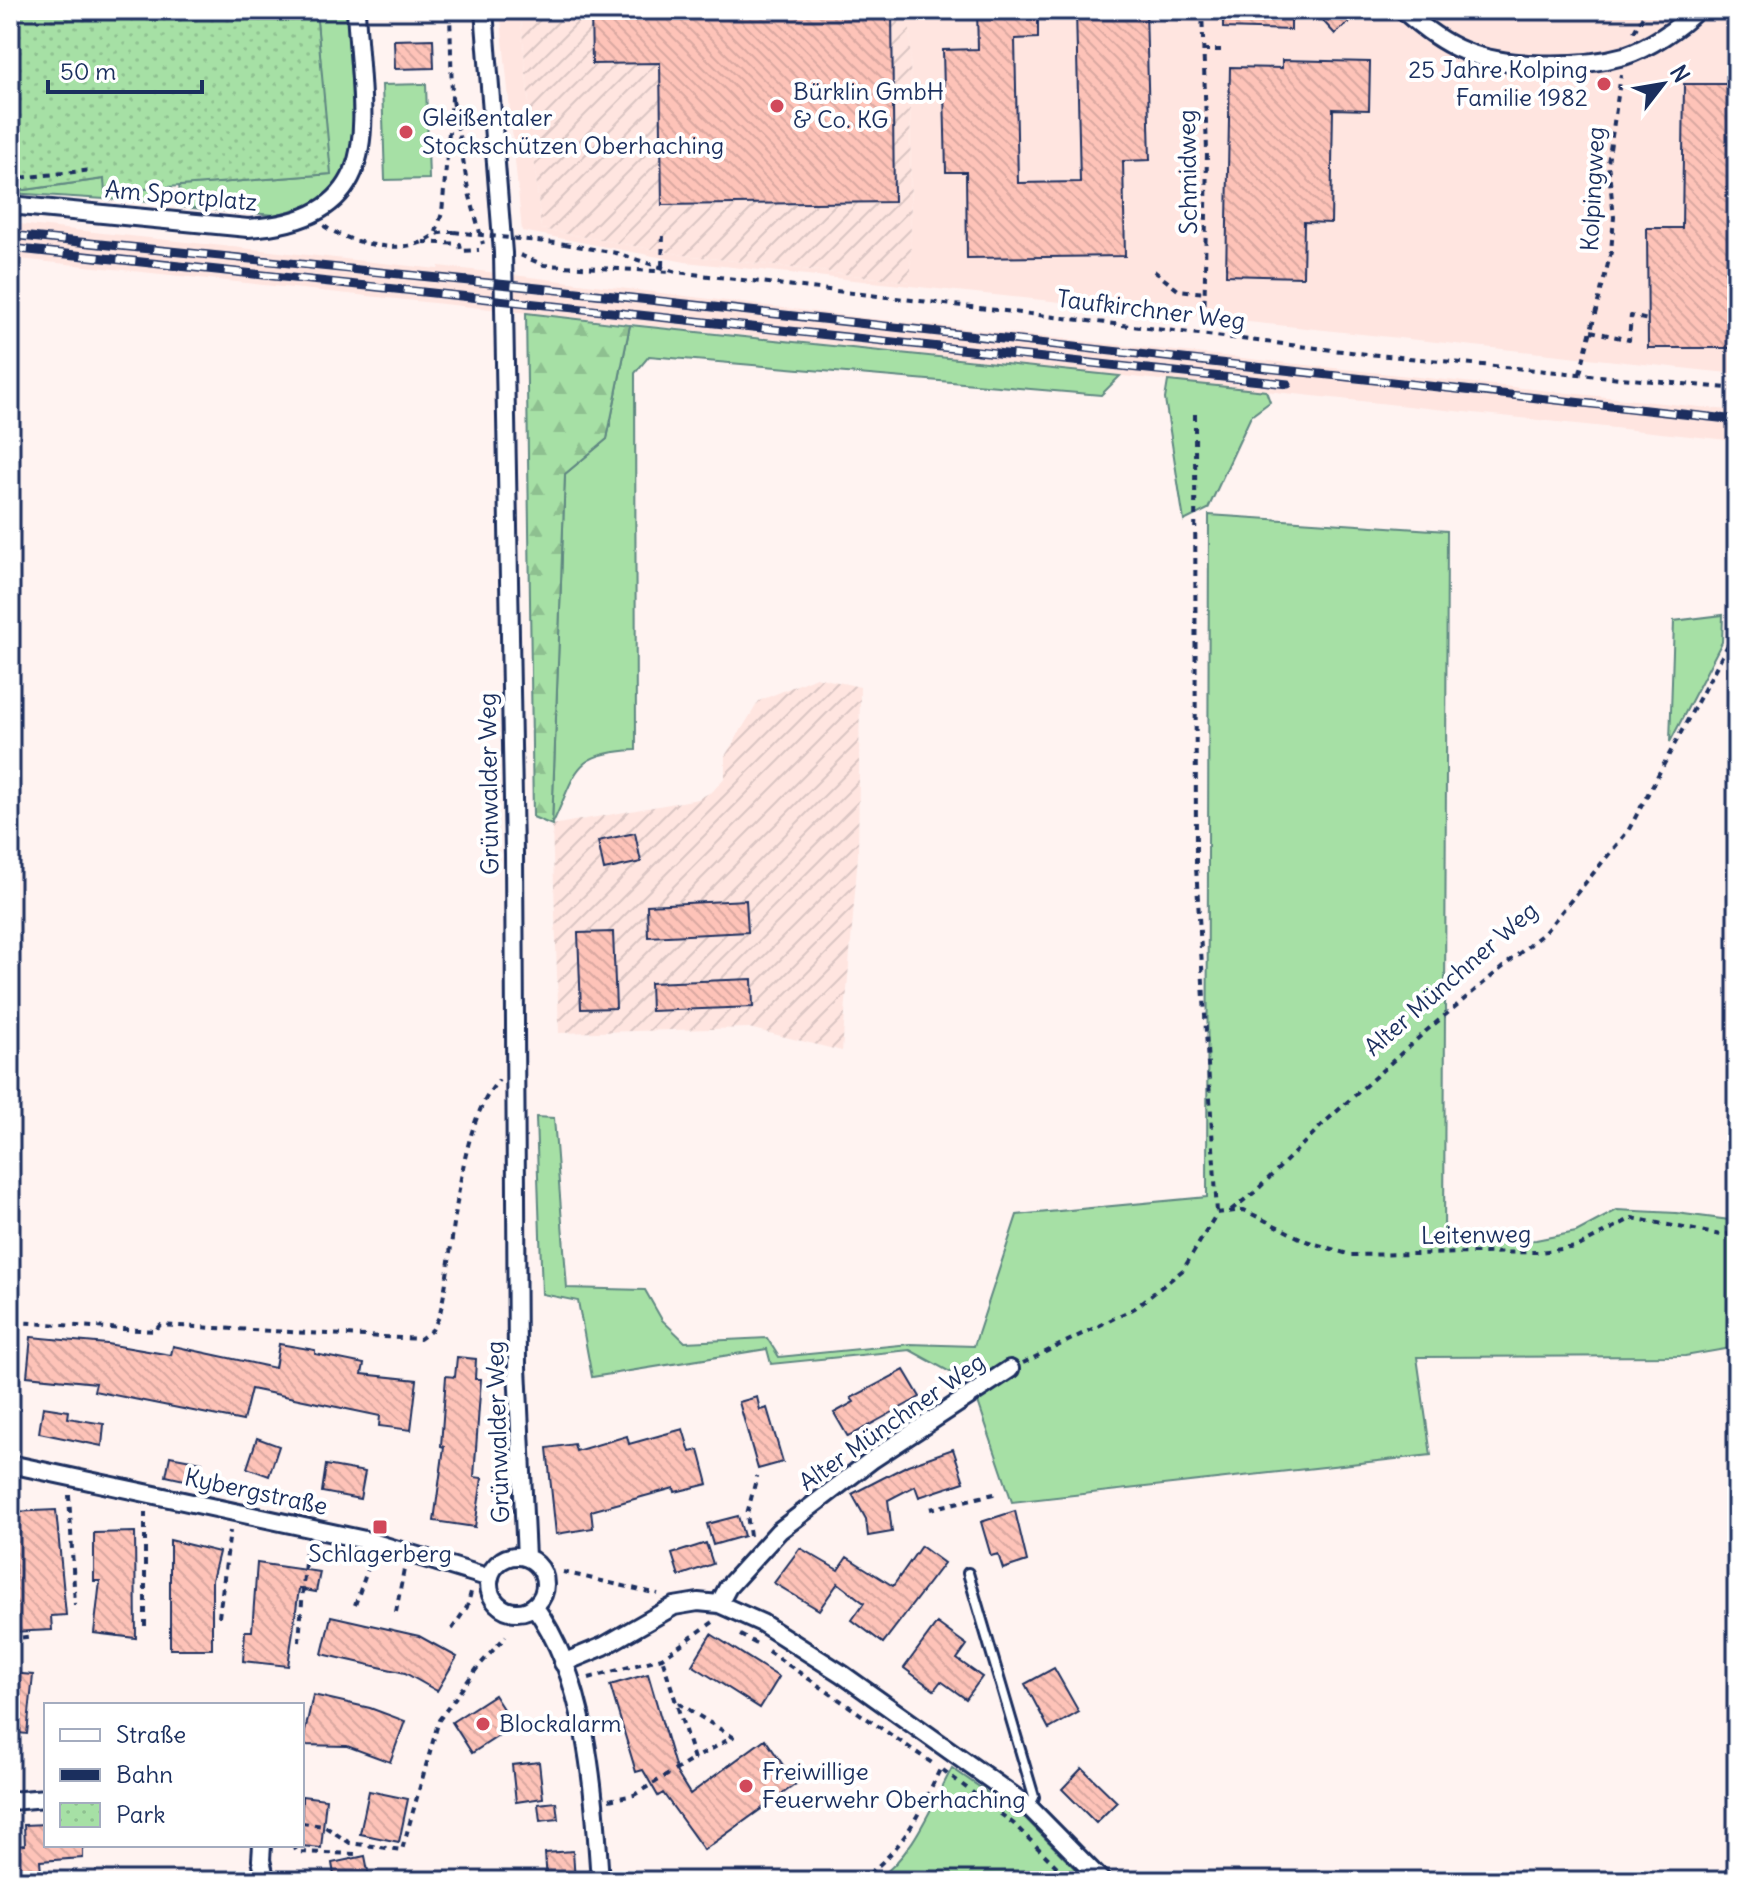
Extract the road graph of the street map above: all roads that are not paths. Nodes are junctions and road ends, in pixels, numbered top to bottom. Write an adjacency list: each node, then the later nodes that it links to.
1 (356, 10): 5 (street, Am Sportplatz)
2 (484, 10): 8 (street, Grünwalder Weg)
3 (1403, 10): 4 (street)
4 (1697, 10)
5 (10, 205)
6 (1010, 1369): 11 (street, Alter Münchner Weg)
7 (10, 1464): 10 (street, Kybergstraße)
8 (526, 1557): 10 (street); 12 (street)
9 (968, 1573): 16 (lane)
10 (490, 1578): 12 (street)
11 (719, 1604): 13 (street); 16 (street)
12 (534, 1606): 13 (street)
13 (563, 1663): 19 (street)
14 (44, 1798): 15 (street)
15 (10, 1801)
16 (1029, 1807): 20 (street)
17 (261, 1852): 18 (street)
18 (266, 1881)
19 (600, 1881)
20 (1102, 1881)

